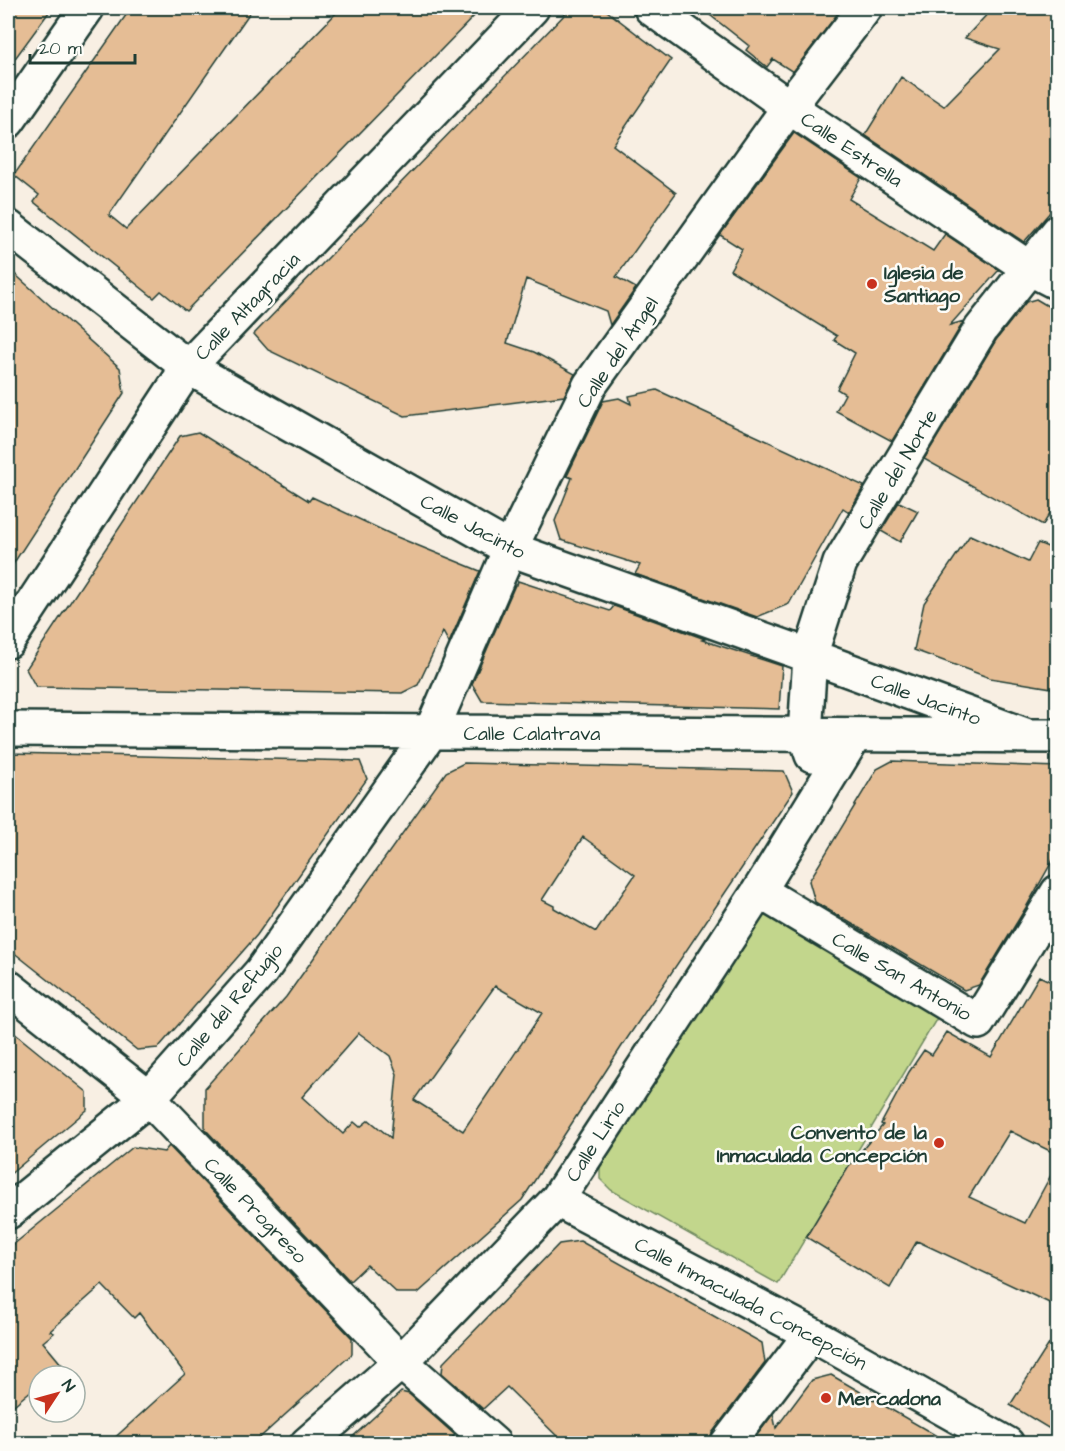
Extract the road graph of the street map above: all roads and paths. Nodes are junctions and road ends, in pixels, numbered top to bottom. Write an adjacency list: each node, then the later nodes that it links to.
1 (87, 8): 6 (street)
2 (532, 8): 11 (street, Calle Altagracia)
3 (651, 8): 5 (street, Calle Estrella)
4 (865, 8): 5 (street, Calle del Ángel)
5 (789, 106): 9 (street, Calle Estrella); 12 (street, Calle del Ángel)
6 (8, 121)
7 (8, 227): 11 (street, Calle Jacinto)
8 (1058, 232): 9 (street, Calle del Norte)
9 (1029, 268): 10 (street, Calle Estrella); 14 (street, Calle del Norte)
10 (1058, 283)
11 (188, 367): 12 (street, Calle Jacinto); 13 (street, Calle Altagracia)
12 (510, 549): 14 (street, Calle Jacinto); 16 (street, Calle del Ángel)
13 (8, 641)
14 (810, 656): 17 (street, Calle del Norte); 19 (street, Calle Jacinto)
15 (8, 729): 16 (street, Calle Calatrava)
16 (431, 732): 17 (street, Calle Calatrava); 25 (street, Calle del Refugio)
17 (805, 735): 18 (street, Calle Calatrava); 21 (street)
18 (855, 735): 19 (street, Calle Calatrava); 21 (street, Calle Lirio)
19 (1025, 735): 20 (street, Calle Calatrava)
20 (1058, 736)
21 (823, 788): 22 (street, Calle Lirio)
22 (759, 891): 23 (street, Calle San Antonio); 26 (street, Calle Lirio)
23 (1058, 892)
24 (8, 987): 25 (street, Calle Progreso)
25 (149, 1098): 27 (street, Calle del Refugio); 29 (street, Calle Progreso)
26 (557, 1200): 28 (street, Calle Inmaculada Concepción); 29 (street, Calle Lirio)
27 (8, 1212)
28 (811, 1334): 32 (street); 33 (street, Calle Inmaculada Concepción)
29 (401, 1362): 30 (street, Calle Lirio); 31 (street, Calle Progreso)
30 (307, 1443)
31 (494, 1443)
32 (727, 1443)
33 (1007, 1443)

